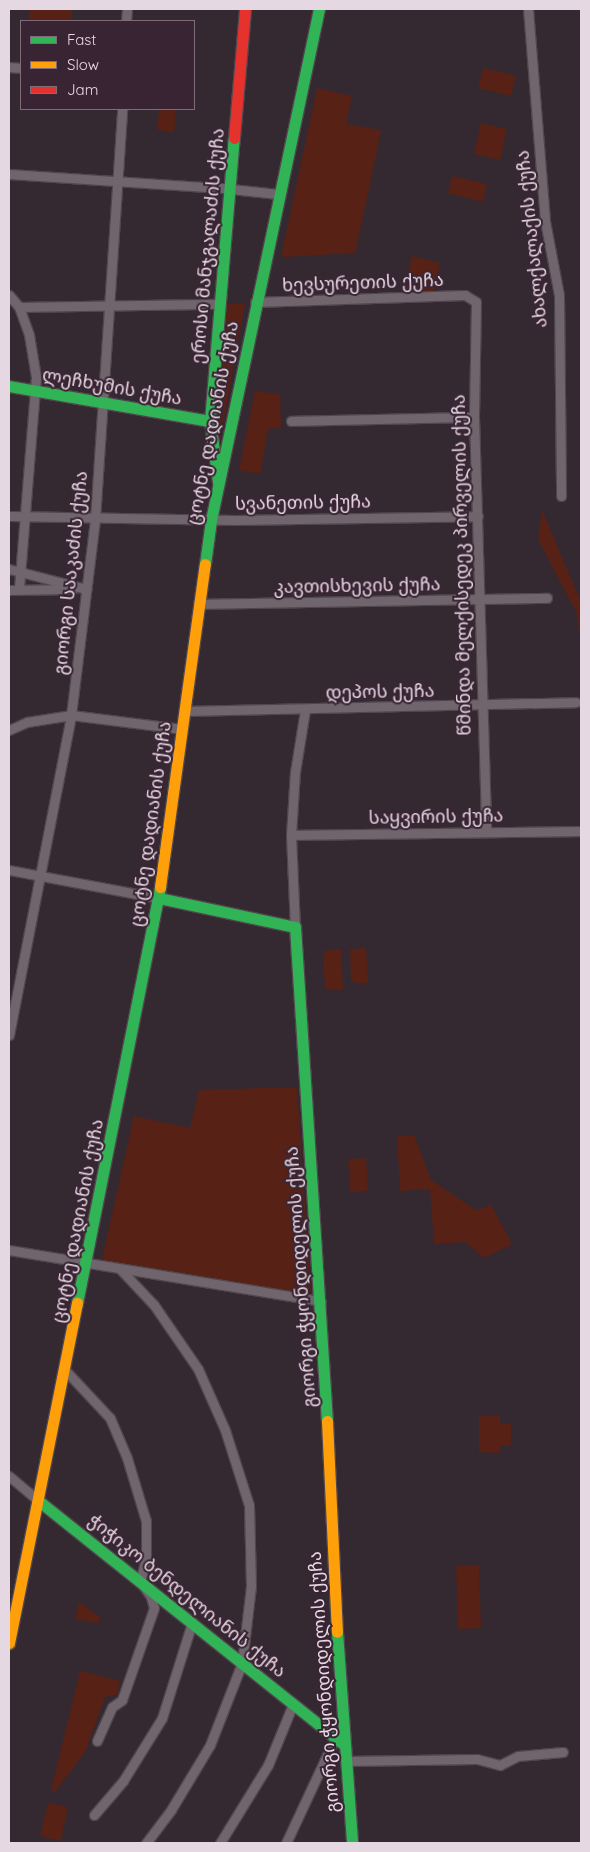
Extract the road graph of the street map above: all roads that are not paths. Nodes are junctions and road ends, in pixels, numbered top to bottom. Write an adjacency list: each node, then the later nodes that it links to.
1 (245, 9): 7 (street, ეროსი მანჯგალაძის ქუჩა)
2 (319, 9): 8 (street, ცოტნე დადიანის ქუჩა)
3 (528, 9): 21 (street, ახალქალაქის ქუჩა)
4 (122, 110): 6 (street, გიორგი სააკაძის ქუჩა)
5 (9, 174): 6 (street)
6 (118, 181): 7 (street); 13 (street, გიორგი სააკაძის ქუჩა)
7 (231, 188): 8 (street); 12 (street, ეროსი მანჯგალაძის ქუჩა)
8 (278, 194): 11 (street, ცოტნე დადიანის ქუჩა)
9 (473, 298): 11 (street, ხევსურეთის ქუჩა); 17 (street, წმინდა მელქისედეკ პირველის ქუჩა)
10 (12, 302): 13 (street); 15 (street)
11 (255, 302): 20 (street, ცოტნე დადიანის ქუჩა)
12 (220, 304): 13 (street); 18 (street, ეროსი მანჯგალაძის ქუჩა)
13 (112, 306): 16 (street, გიორგი სააკაძის ქუჩა)
14 (9, 386): 15 (street, ლეჩხუმის ქუჩა)
15 (36, 391): 16 (street, ლეჩხუმის ქუჩა); 24 (street)
16 (102, 403): 18 (street, ლეჩხუმის ქუჩა); 25 (street, გიორგი სააკაძის ქუჩა)
17 (474, 416): 19 (street); 23 (street, წმინდა მელქისედეკ პირველის ქუჩა)
18 (210, 421): 20 (street, ეროსი მანჯგალაძის ქუჩა)
19 (291, 422)
20 (218, 486): 26 (street, ცოტნე დადიანის ქუჩა)
21 (561, 496)
22 (9, 516): 24 (street, სვანეთის ქუჩა)
23 (478, 516): 26 (street, სვანეთის ქუჩა); 33 (street, წმინდა მელქისედეკ პირველის ქუჩა)
24 (27, 517): 25 (street, სვანეთის ქუჩა); 28 (street)
25 (95, 519): 26 (street, სვანეთის ქუჩა); 29 (street, გიორგი სააკაძის ქუჩა)
26 (211, 520): 34 (street, ცოტნე დადიანის ქუჩა)
27 (9, 569): 28 (street)
28 (19, 571): 29 (street); 30 (street)
29 (86, 588): 30 (street); 39 (street, გიორგი სააკაძის ქუჩა)
30 (19, 589): 31 (street)
31 (9, 590)
32 (547, 598): 33 (street, კავთისხევის ქუჩა)
33 (478, 600): 34 (street, კავთისხევის ქუჩა); 36 (street, წმინდა მელქისედეკ პირველის ქუჩა)
34 (198, 604): 38 (street, ცოტნე დადიანის ქუჩა)
35 (576, 702): 36 (street, დეპოს ქუჩა)
36 (481, 707): 37 (street, დეპოს ქუჩა); 43 (street, წმინდა მელქისედეკ პირველის ქუჩა)
37 (305, 710): 38 (street, დეპოს ქუჩა); 44 (street, გიორგი ჭყონდიდელის ქუჩა)
38 (185, 711): 40 (street, ცოტნე დადიანის ქუჩა)
39 (72, 715): 40 (street); 41 (street); 46 (street, გიორგი სააკაძის ქუჩა)
40 (182, 729): 47 (street, ცოტნე დადიანის ქუჩა)
41 (9, 730)
42 (581, 831): 43 (street, საყვირის ქუჩა)
43 (486, 832): 44 (street, საყვირის ქუჩა)
44 (291, 835): 48 (street, გიორგი ჭყონდიდელის ქუჩა)
45 (9, 870): 46 (street)
46 (38, 875): 47 (street); 49 (street, გიორგი სააკაძის ქუჩა)
47 (159, 898): 48 (street); 51 (street, ცოტნე დადიანის ქუჩა)
48 (295, 927): 53 (street, გიორგი ჭყონდიდელის ქუჩა)
49 (9, 1035)
50 (9, 1250): 51 (street)
51 (87, 1264): 52 (street); 54 (street, ცოტნე დადიანის ქუჩა)
52 (121, 1270): 53 (street); 60 (street)
53 (321, 1301): 63 (street, გიორგი ჭყონდიდელის ქუჩა)
54 (66, 1371): 56 (street, ცოტნე დადიანის ქუჩა); 57 (street)
55 (9, 1476): 56 (street, ჭიჭიკო ბენდელიანის ქუჩა)
56 (40, 1502): 57 (street, ჭიჭიკო ბენდელიანის ქუჩა); 59 (street, ცოტნე დადიანის ქუჩა)
57 (140, 1582): 58 (street, ჭიჭიკო ბენდელიანის ქუჩა); 62 (street)
58 (192, 1623): 60 (street, ჭიჭიკო ბენდელიანის ქუჩა); 66 (street)
59 (9, 1643)
60 (242, 1663): 61 (street, ჭიჭიკო ბენდელიანის ქუჩა); 67 (street)
61 (293, 1704): 63 (street, ჭიჭიკო ბენდელიანის ქუჩა); 68 (street)
62 (97, 1741)
63 (339, 1741): 65 (street, გიორგი ჭყონდიდელის ქუჩა); 69 (street)
64 (563, 1752): 65 (street)
65 (346, 1761): 70 (street, გიორგი ჭყონდიდელის ქუჩა)
66 (94, 1815)
67 (146, 1843)
68 (220, 1843)
69 (286, 1843)
70 (352, 1843)

